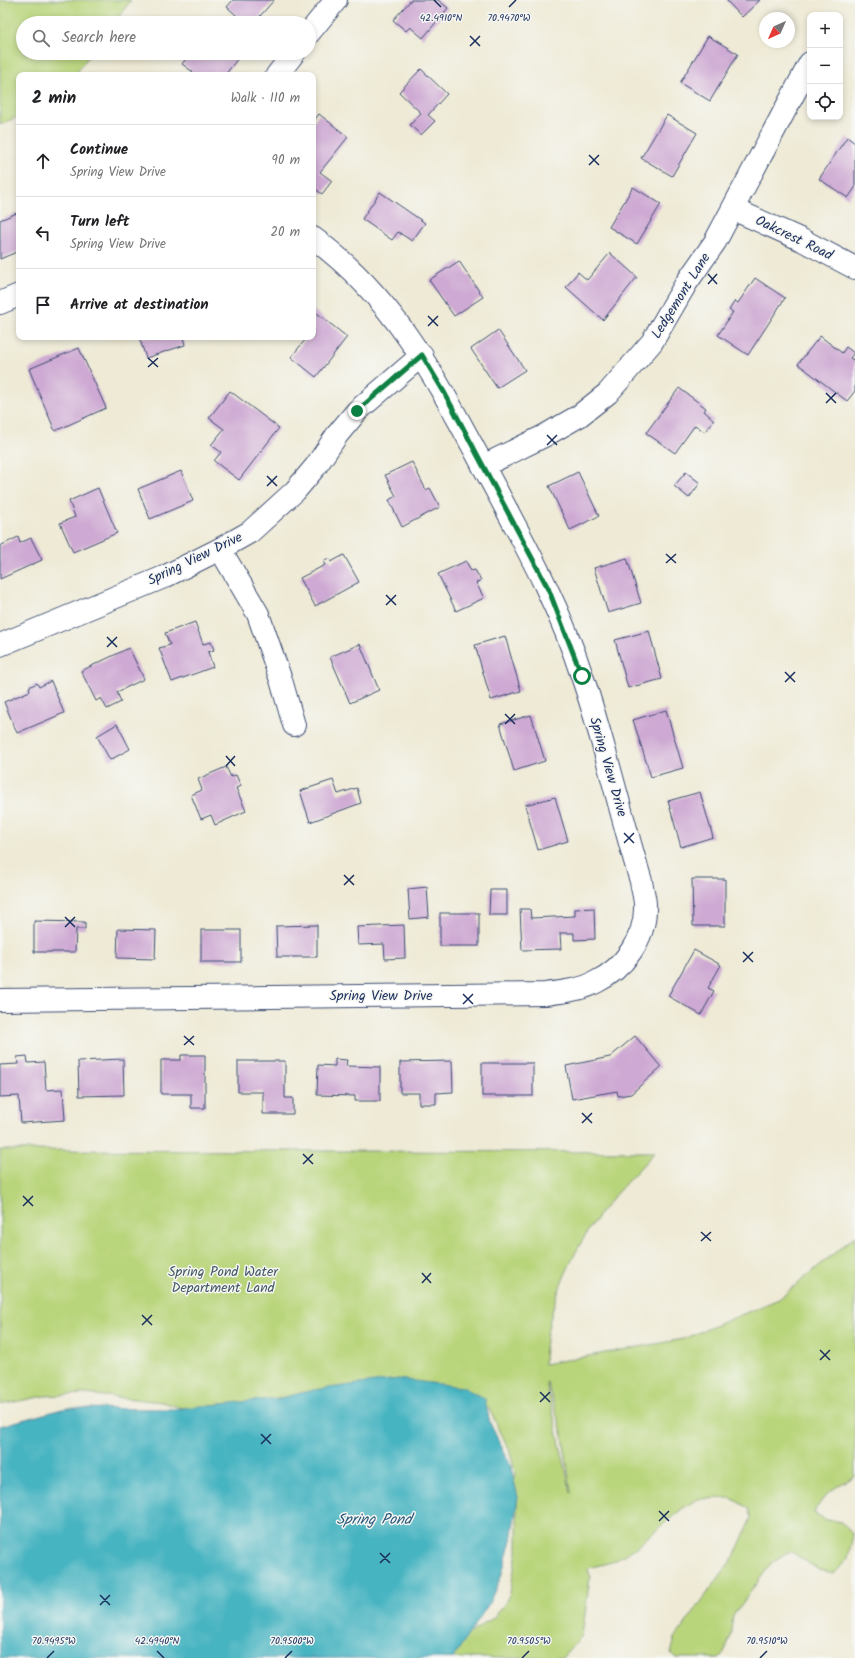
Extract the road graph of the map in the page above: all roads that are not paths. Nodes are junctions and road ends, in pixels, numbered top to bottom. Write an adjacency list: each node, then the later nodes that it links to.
1 (336, 0): 2 (street)
2 (316, 24)
3 (289, 60): 5 (street)
4 (807, 69): 6 (street, Ledgemont Lane)
5 (279, 72)
6 (733, 209): 8 (street, Oakcrest Road); 12 (street, Ledgemont Lane)
7 (316, 241): 11 (street, Spring View Drive)
8 (855, 268)
9 (16, 296): 10 (street)
10 (0, 302)
11 (422, 355): 12 (street, Spring View Drive); 13 (street, Spring View Drive)
12 (483, 466): 16 (street, Spring View Drive)
13 (220, 549): 14 (street, Spring View Drive); 15 (street)
14 (0, 645)
15 (294, 725)
16 (0, 1000)

